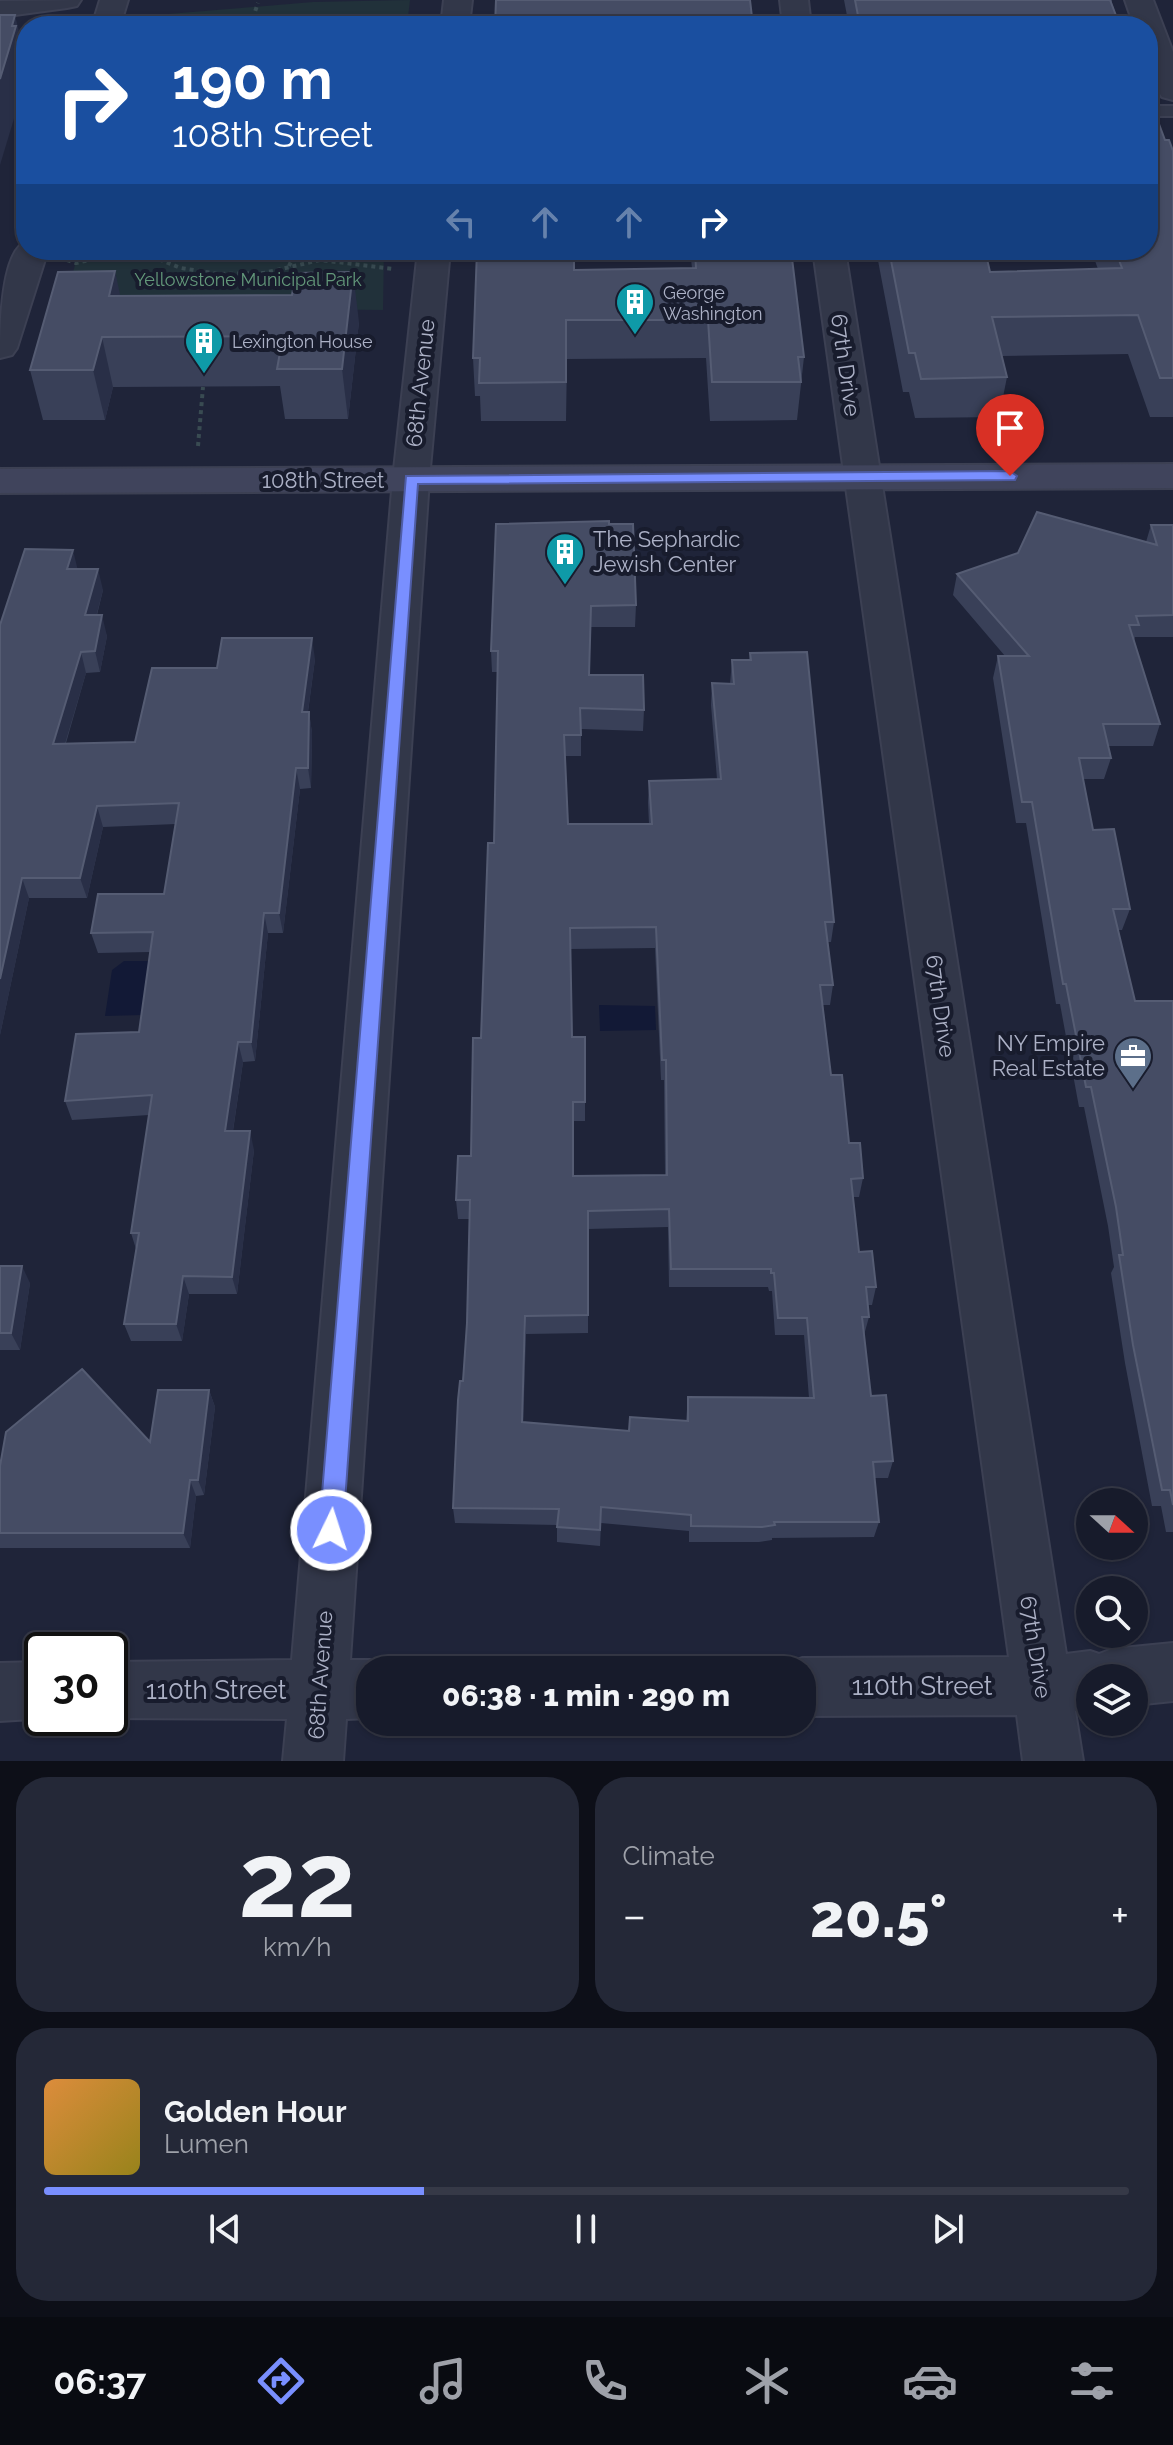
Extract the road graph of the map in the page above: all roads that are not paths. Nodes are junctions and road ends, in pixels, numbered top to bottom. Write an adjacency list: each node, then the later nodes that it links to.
1 (67, 0): 2 (street)
2 (0, 9)
3 (1158, 51): 4 (street)
4 (1173, 91)
5 (44, 260): 8 (street)
6 (419, 260): 11 (street, 68th Avenue)
7 (830, 260): 9 (street, 67th Drive)
8 (0, 348)
9 (862, 476): 10 (main road, 108th Street); 11 (main road, 108th Street); 15 (street, 67th Drive)
10 (1173, 476)
11 (411, 479): 12 (main road, 108th Street); 17 (street, 68th Avenue)
12 (0, 481)
13 (1173, 1672): 14 (street)
14 (1148, 1674)
15 (1066, 1683): 16 (street, 110th Street); 22 (street, 67th Drive)
16 (816, 1687)
17 (344, 1689): 19 (street, 110th Street); 21 (street, 68th Avenue)
18 (24, 1691): 20 (street)
19 (128, 1691)
20 (0, 1692)
21 (313, 1761)
22 (1053, 1761)

